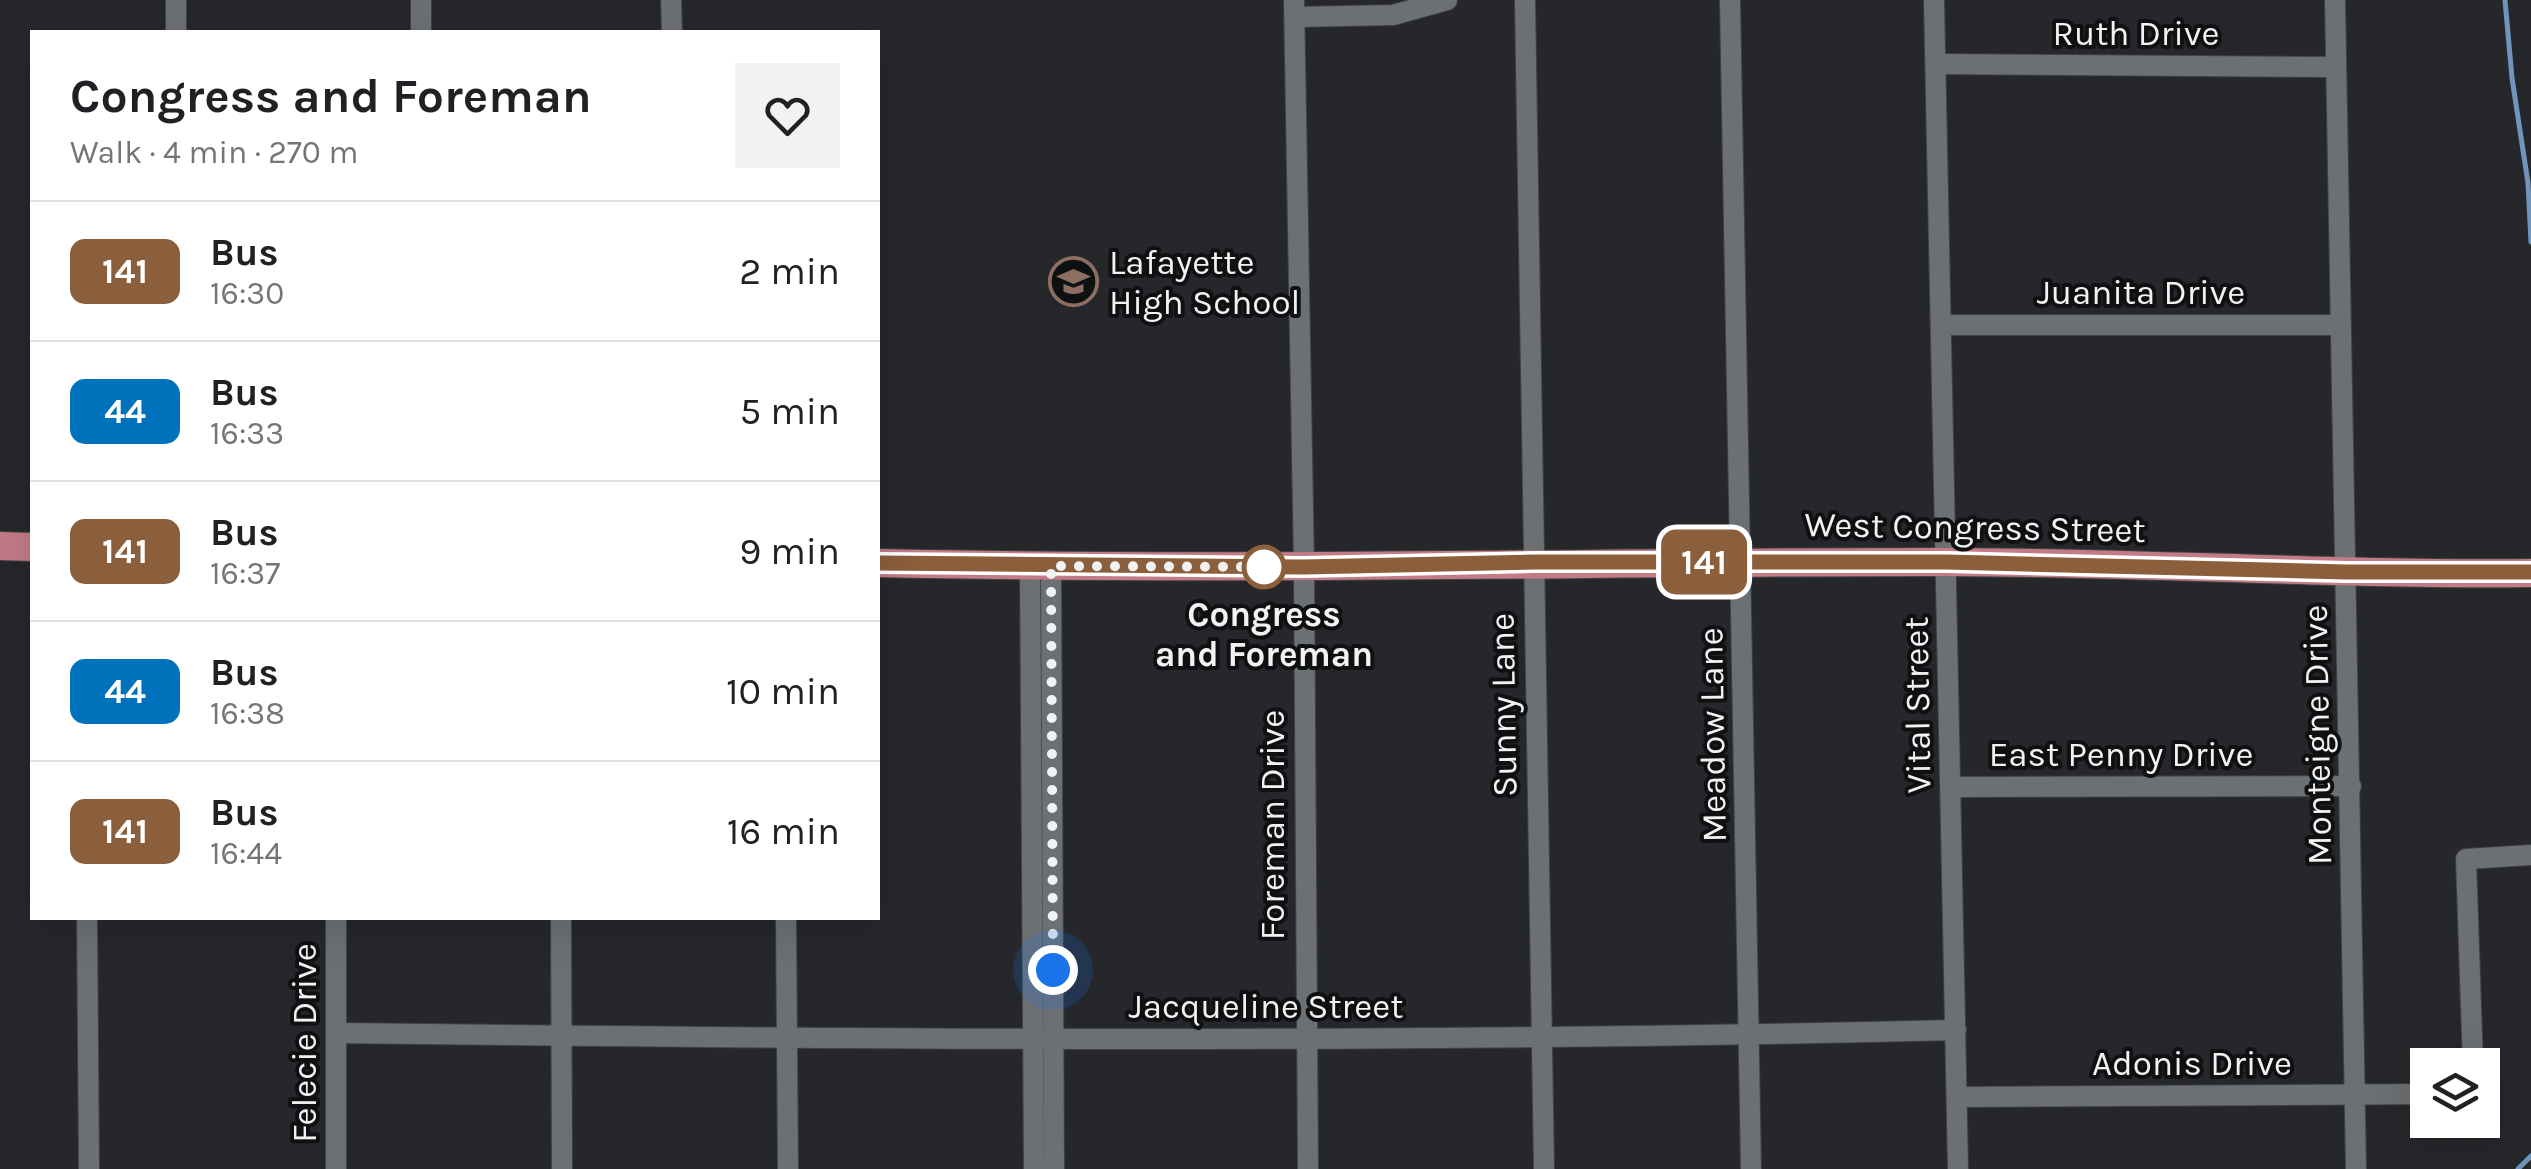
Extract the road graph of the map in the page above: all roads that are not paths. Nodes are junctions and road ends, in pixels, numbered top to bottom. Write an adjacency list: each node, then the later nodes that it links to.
1 (176, 0): 10 (street)
2 (421, 0): 11 (street)
3 (671, 0): 12 (street)
4 (1447, 0): 9 (street)
5 (1526, 0): 19 (street, Sunny Lane)
6 (1730, 0): 20 (street, Meadow Lane)
7 (1934, 0): 13 (street, Vital Street)
8 (2335, 0): 14 (street, Monteigne Drive)
9 (1294, 8): 24 (street, Foreman Drive)
10 (176, 30)
11 (421, 30)
12 (672, 30)
13 (1936, 64): 14 (street, Ruth Drive); 15 (street, Vital Street)
14 (2335, 67): 16 (street, Monteigne Drive)
15 (1942, 325): 16 (street, Juanita Drive); 21 (street, Vital Street)
16 (2340, 325): 25 (street, Monteigne Drive)
17 (0, 546): 18 (main road)
18 (30, 547)
19 (1533, 562): 20 (main road, West Congress Street); 24 (main road, West Congress Street); 40 (street, Sunny Lane)
20 (1742, 562): 21 (main road, West Congress Street); 36 (street, Meadow Lane)
21 (1947, 562): 25 (main road, West Congress Street); 27 (street, Vital Street)
22 (880, 563): 23 (main road, West Congress Street)
23 (1041, 566): 24 (main road, West Congress Street); 39 (street)
24 (1304, 567): 41 (street, Foreman Drive)
25 (2346, 572): 26 (main road, West Congress Street); 28 (street, Monteigne Drive)
26 (2522, 573)
27 (1951, 786): 28 (street, East Penny Drive); 34 (street, Vital Street)
28 (2351, 786): 44 (street, Monteigne Drive)
29 (2531, 855): 42 (street)
30 (86, 920): 46 (street)
31 (336, 920): 35 (street, Felecie Drive)
32 (560, 920): 37 (street)
33 (786, 920): 38 (street)
34 (1956, 1030): 36 (street, Jacqueline Street); 45 (street, Vital Street)
35 (336, 1033): 37 (street, Jacqueline Street); 47 (street, Felecie Drive)
36 (1749, 1035): 40 (street, Jacqueline Street); 54 (street, Meadow Lane)
37 (561, 1036): 38 (street, Jacqueline Street); 48 (street)
38 (787, 1037): 39 (street, Jacqueline Street); 49 (street)
39 (1043, 1038): 41 (street, Jacqueline Street); 50 (street); 51 (street)
40 (1542, 1038): 41 (street, Jacqueline Street); 53 (street, Sunny Lane)
41 (1307, 1039): 52 (street, Foreman Drive)
42 (2472, 1048)
43 (2410, 1094): 44 (street, Adonis Drive)
44 (2354, 1095): 45 (street, Adonis Drive); 56 (street, Monteigne Drive)
45 (1957, 1097): 55 (street, Vital Street)
46 (89, 1169)
47 (336, 1169)
48 (562, 1169)
49 (788, 1169)
50 (1034, 1169)
51 (1054, 1169)
52 (1308, 1169)
53 (1544, 1169)
54 (1751, 1169)
55 (1958, 1169)
56 (2356, 1169)

